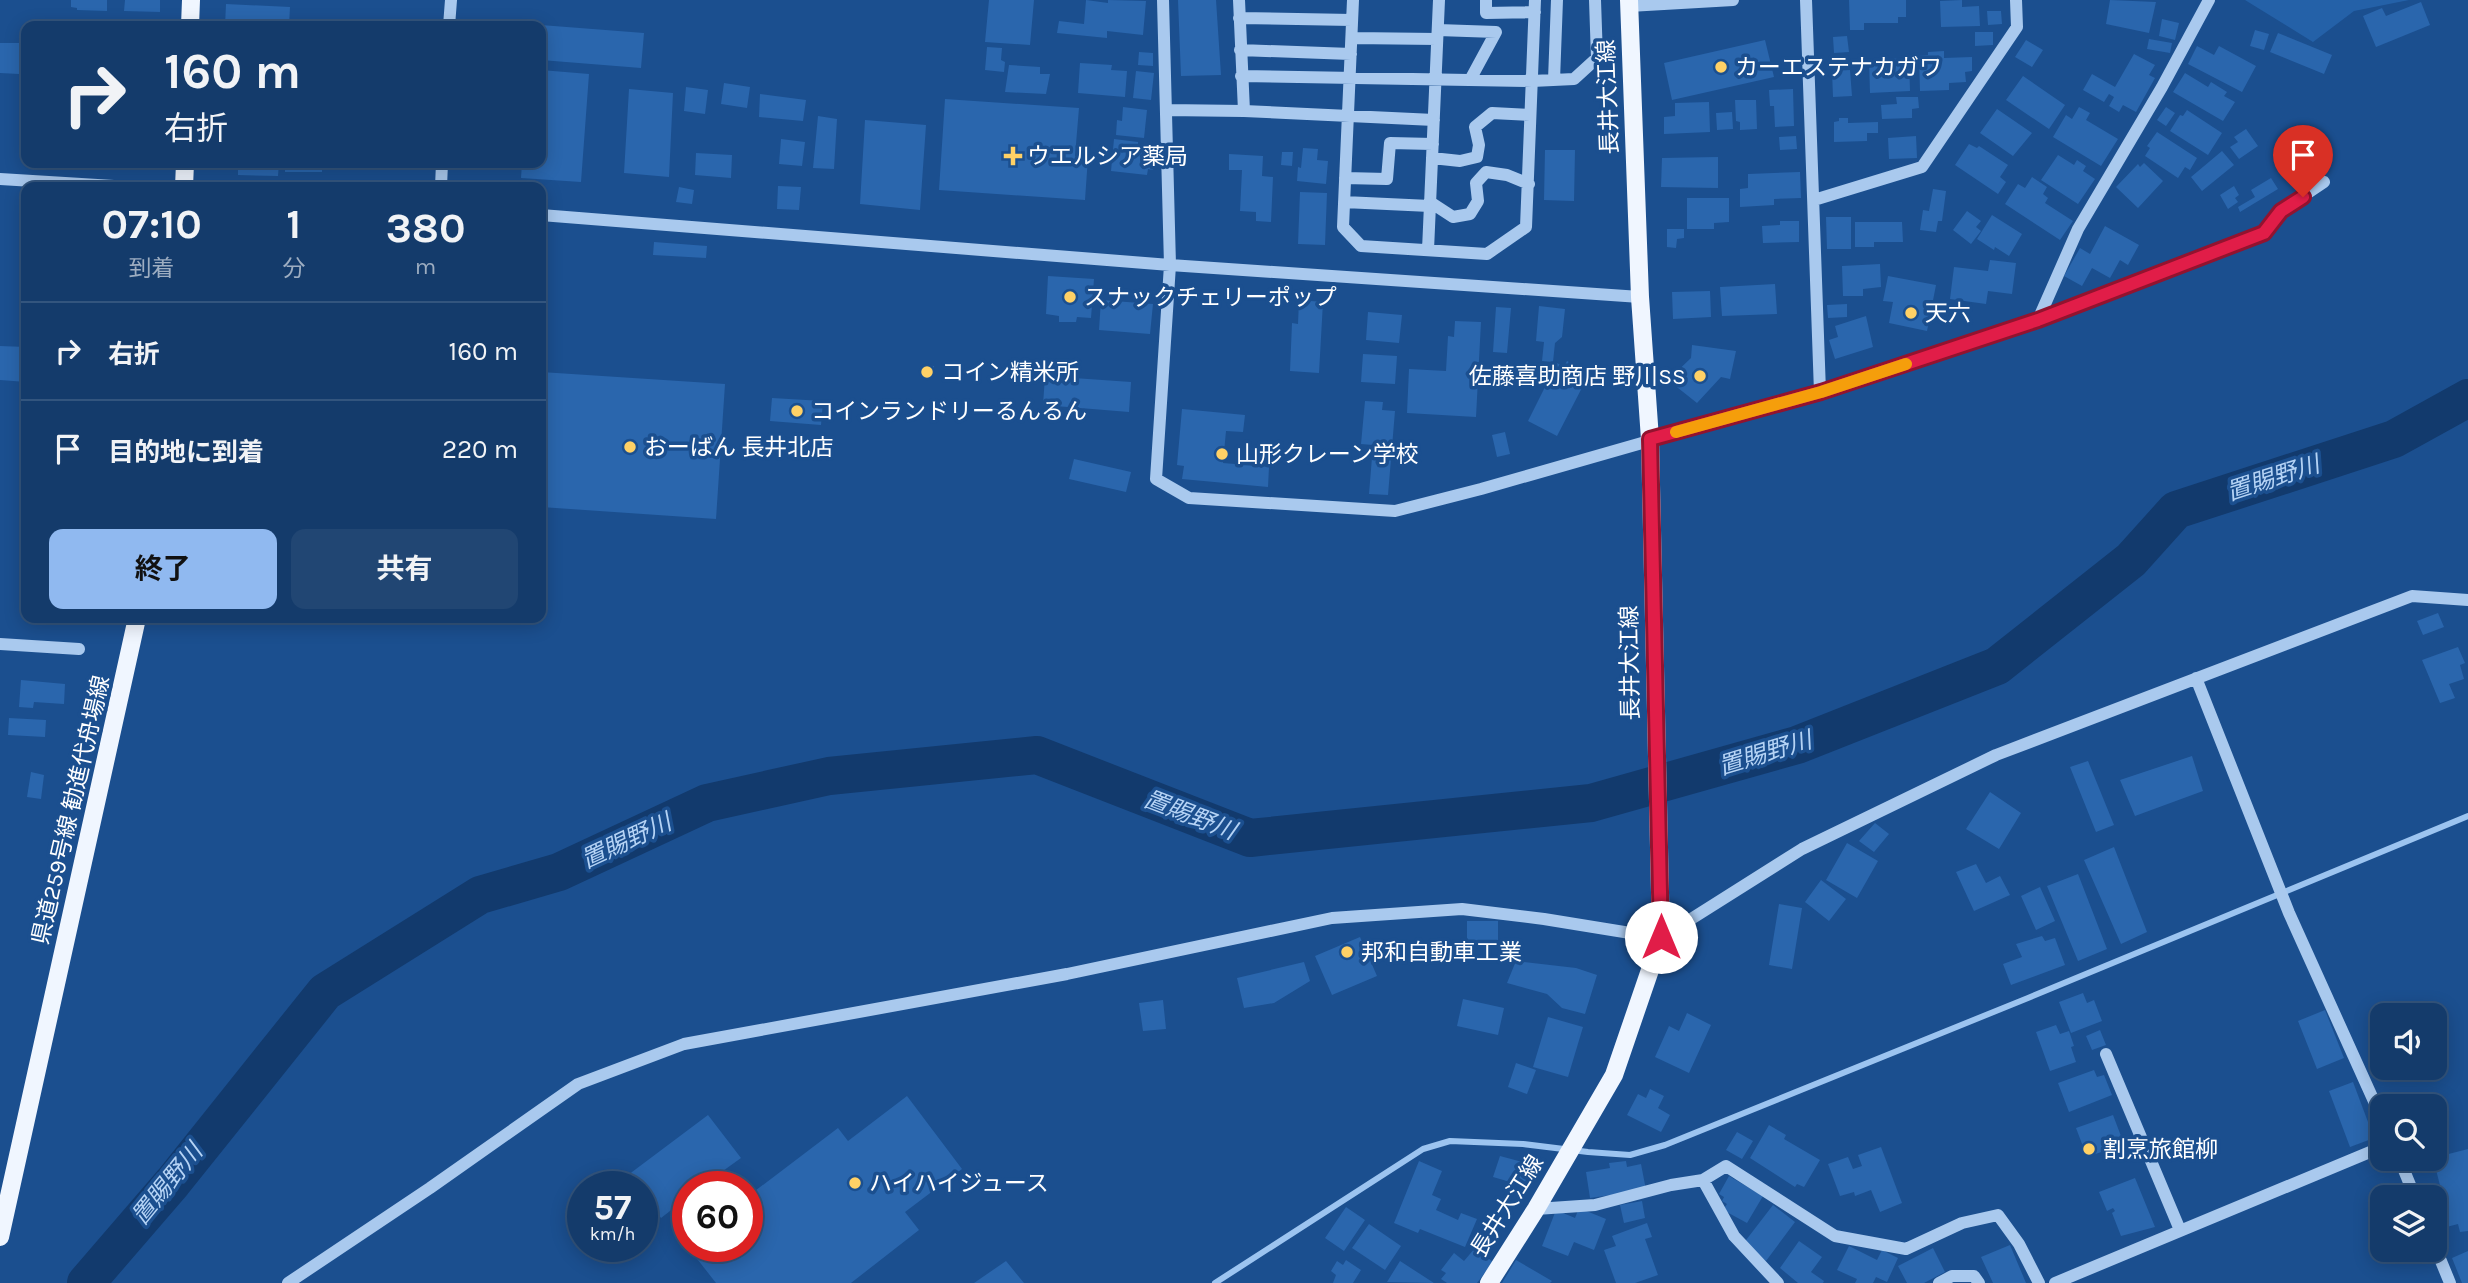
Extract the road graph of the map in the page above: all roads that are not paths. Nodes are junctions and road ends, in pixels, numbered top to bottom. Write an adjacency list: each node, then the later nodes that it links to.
1 (191, 0): 18 (main road)
2 (451, 0): 19 (street)
3 (1163, 0): 30 (street)
4 (1239, 0): 16 (street)
5 (1353, 0): 17 (street)
6 (1439, 0): 20 (street)
7 (1486, 0): 15 (street)
8 (1557, 0): 28 (street)
9 (1595, 0): 28 (street)
10 (1733, 0): 14 (street)
11 (1806, 0): 42 (street)
12 (2016, 0): 42 (street)
13 (2209, 0): 49 (street)
14 (1629, 3): 48 (main road, 長井大江線)
15 (1535, 6): 29 (street)
16 (1239, 18): 17 (street); 22 (street)
17 (1352, 20): 21 (street)
18 (190, 21)
19 (449, 21)
20 (1438, 35): 21 (street); 26 (street); 27 (street)
21 (1352, 38): 23 (street)
22 (1240, 50): 23 (street); 24 (street)
23 (1351, 54): 25 (street)
24 (1241, 76): 25 (street); 31 (street)
25 (1350, 78): 26 (street); 33 (street)
26 (1436, 79): 27 (street); 34 (street)
27 (1469, 80): 29 (street)
28 (1555, 80): 29 (street)
29 (1532, 81): 32 (street)
30 (1166, 110): 31 (street); 47 (street)
31 (1244, 111): 33 (street)
32 (1530, 115): 36 (street); 41 (street)
33 (1348, 117): 34 (street); 37 (street)
34 (1434, 120): 35 (street)
35 (1433, 144): 36 (street); 37 (street)
36 (1432, 158): 44 (street)
37 (1345, 178): 43 (street)
38 (0, 179): 39 (street)
39 (49, 182)
40 (2324, 183): 49 (street)
41 (1529, 184): 44 (street); 46 (street)
42 (1814, 200): 50 (street)
43 (1344, 202): 44 (street); 46 (street)
44 (1430, 204): 46 (street)
45 (546, 215): 47 (street)
46 (1428, 250)
47 (1170, 265): 48 (street); 51 (street)
48 (1640, 297): 51 (main road, 長井大江線)
49 (2038, 320): 50 (street)
50 (1821, 392): 51 (street)
51 (1650, 439): 57 (main road, 長井大江線)
52 (2468, 600): 56 (street)
53 (136, 623): 64 (main road, 県道259号線 勧進代舟場線)
54 (0, 644): 55 (street)
55 (79, 649)
56 (2196, 678): 57 (street); 59 (street)
57 (1661, 937): 62 (main road, 長井大江線); 66 (street)
58 (2106, 1054): 63 (street)
59 (2371, 1094)
60 (2370, 1152): 63 (street)
61 (1703, 1180): 62 (street); 68 (street); 71 (street)
62 (1536, 1209): 67 (main road, 長井大江線)
63 (2180, 1230): 72 (street)
64 (0, 1237)
65 (2441, 1262): 73 (street)
66 (288, 1283)
67 (1489, 1283)
68 (1778, 1283)
69 (1939, 1283): 70 (street)
70 (1979, 1283)
71 (2039, 1283)
72 (2055, 1283)
73 (2450, 1283)

